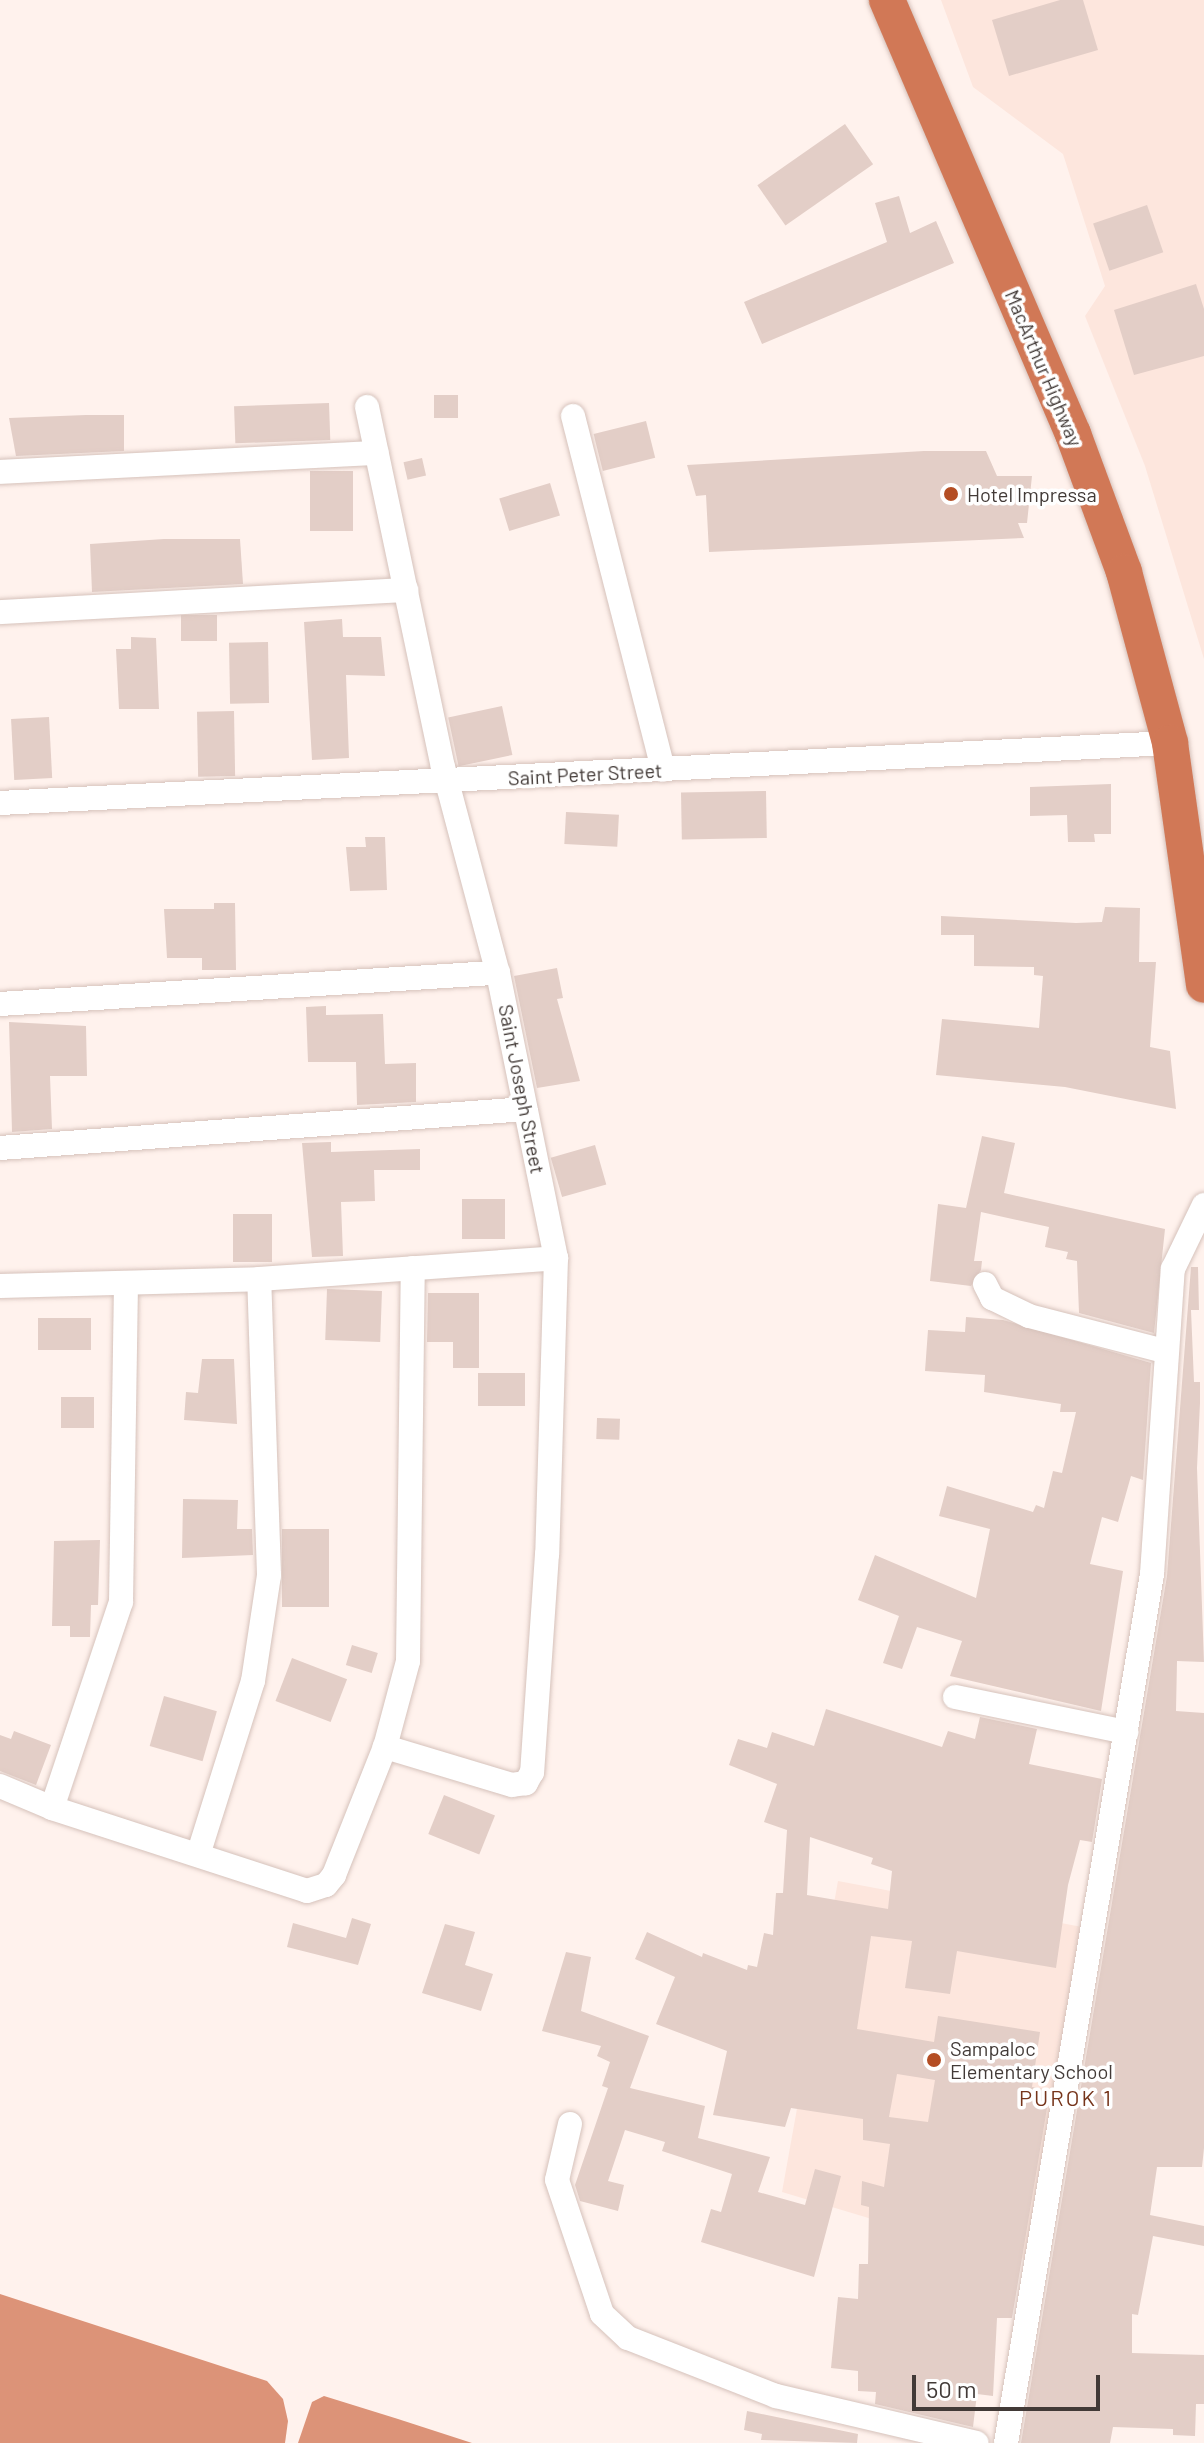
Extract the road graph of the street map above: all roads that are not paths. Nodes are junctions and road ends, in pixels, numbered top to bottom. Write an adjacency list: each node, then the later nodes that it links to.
1 (887, 0): 8 (highway, MacArthur Highway)
2 (367, 407): 4 (street, Saint Joseph Street)
3 (573, 416): 9 (street)
4 (377, 453): 5 (street); 6 (street, Saint Joseph Street)
5 (0, 472)
6 (406, 590): 7 (street); 10 (street, Saint Joseph Street)
7 (0, 612)
8 (1170, 743): 9 (street, Saint Peter Street); 12 (highway, MacArthur Highway)
9 (663, 770): 10 (street, Saint Peter Street)
10 (446, 781): 11 (street, Saint Peter Street); 13 (street, Saint Joseph Street)
11 (0, 803)
12 (1197, 864): 14 (highway, MacArthur Highway)
13 (498, 973): 15 (street); 16 (street, Saint Joseph Street)
14 (1204, 985)
15 (0, 1004)
16 (526, 1109): 17 (street); 19 (street, Saint Joseph Street)
17 (0, 1148)
18 (1204, 1205): 25 (street)
19 (556, 1258): 20 (street); 28 (street, Saint Joseph Street)
20 (413, 1268): 21 (street); 28 (street)
21 (259, 1279): 22 (street); 31 (street)
22 (126, 1283): 24 (street); 30 (street)
23 (985, 1284): 25 (street)
24 (0, 1286)
25 (1164, 1351): 27 (street)
26 (955, 1697): 27 (street)
27 (1126, 1732): 34 (street)
28 (385, 1747): 31 (street)
29 (0, 1786): 30 (street)
30 (52, 1808): 31 (street)
31 (199, 1852)
32 (570, 2124): 33 (street)
33 (977, 2443)
34 (1006, 2443)

